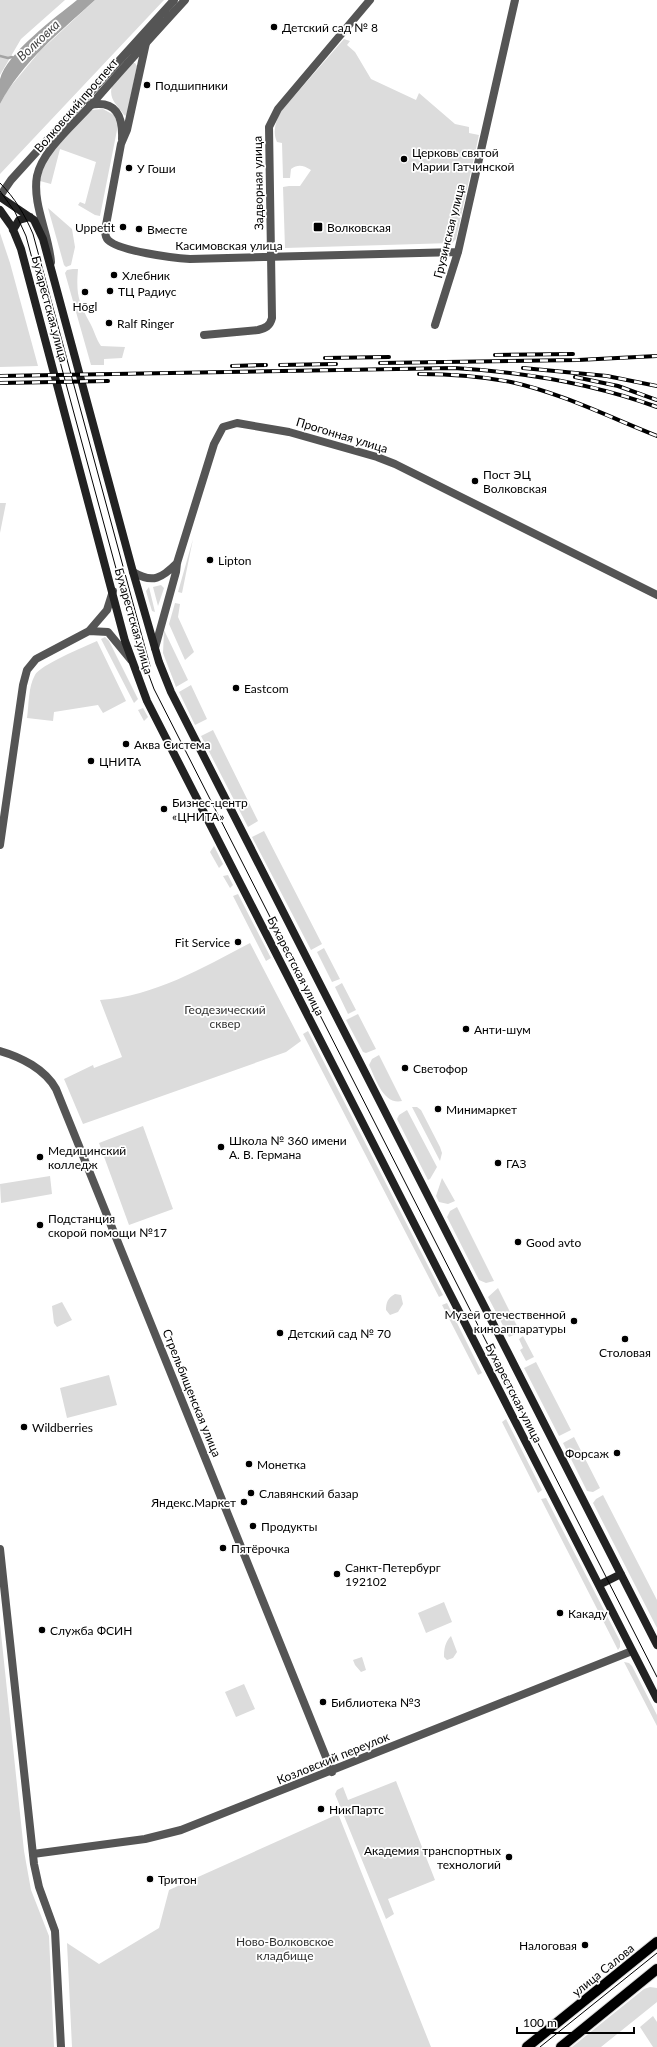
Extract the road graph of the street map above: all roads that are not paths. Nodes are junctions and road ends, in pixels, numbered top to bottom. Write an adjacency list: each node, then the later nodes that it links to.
1 (174, 0): 8 (street, Волковский проспект)
2 (185, 0): 5 (street, Волковский проспект)
3 (370, 0): 13 (street, Задворная улица)
4 (515, 0): 12 (street, Грузинская улица)
5 (146, 43): 6 (street, Волковский проспект); 7 (street, Касимовская улица)
6 (90, 105): 7 (street); 14 (street, Волковский проспект)
7 (121, 144): 13 (street, Касимовская улица)
8 (0, 196): 10 (main road, Бухарестская улица)
9 (0, 210): 11 (main road, Бухарестская улица)
10 (30, 217): 11 (main road); 14 (main road, Бухарестская улица)
11 (13, 230): 19 (main road, Бухарестская улица)
12 (458, 252): 13 (street, Касимовская улица); 15 (street, Грузинская улица)
13 (271, 258): 16 (street, Задворная улица)
14 (52, 269): 18 (main road, Бухарестская улица)
15 (435, 325)
16 (204, 335)
17 (177, 563): 18 (street); 20 (street, Прогонная улица); 22 (street, Прогонная улица)
18 (133, 572): 22 (main road, Бухарестская улица)
19 (113, 592): 21 (street); 23 (main road, Бухарестская улица)
20 (657, 595)
21 (89, 631): 23 (street); 24 (street)
22 (155, 648): 27 (main road, Бухарестская улица)
23 (131, 660): 28 (main road, Бухарестская улица)
24 (0, 845)
25 (0, 1051): 32 (street, Стрельбищенская улица)
26 (0, 1548): 33 (street)
27 (621, 1574): 28 (main road); 29 (main road, Бухарестская улица)
28 (599, 1586): 30 (main road, Бухарестская улица)
29 (657, 1644)
30 (632, 1651): 31 (main road, Бухарестская улица); 32 (street, Козловский переулок)
31 (657, 1699)
32 (332, 1772): 33 (street, Козловский переулок)
33 (33, 1854): 36 (street)
34 (657, 1942): 37 (main road, улица Салова)
35 (657, 1969): 38 (main road)
36 (61, 2047)
37 (527, 2047)
38 (561, 2047)

